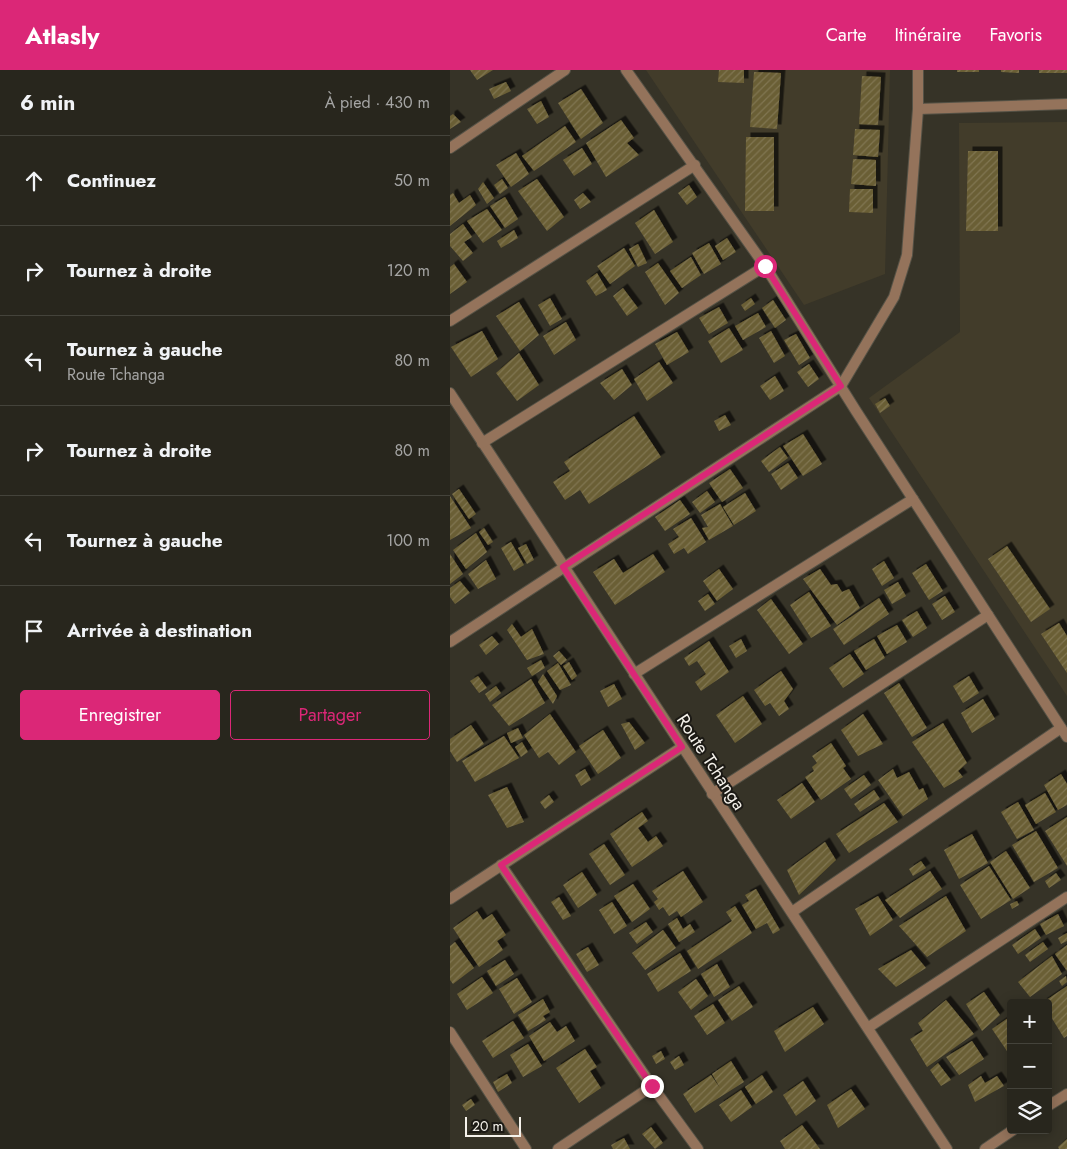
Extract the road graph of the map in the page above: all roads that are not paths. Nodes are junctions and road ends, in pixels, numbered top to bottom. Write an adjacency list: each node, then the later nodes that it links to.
1 (565, 70): 6 (street)
2 (626, 70): 7 (street)
3 (918, 70): 5 (street)
4 (1067, 104): 5 (street)
5 (918, 108): 10 (street)
6 (450, 148)
7 (694, 165): 8 (street); 9 (street)
8 (765, 266): 10 (street); 12 (street)
9 (450, 321)
10 (841, 386): 13 (street); 14 (street)
11 (450, 393): 12 (street, Route Tchanga)
12 (482, 443): 14 (street, Route Tchanga)
13 (913, 499): 15 (street); 17 (street)
14 (563, 567): 16 (street); 17 (street, Route Tchanga)
15 (988, 615): 18 (street); 20 (street)
16 (450, 642)
17 (634, 674): 19 (street, Route Tchanga)
18 (1064, 732): 24 (street)
19 (682, 747): 20 (street, Route Tchanga); 21 (street)
20 (712, 794): 24 (street, Route Tchanga)
21 (501, 865): 23 (street); 27 (street)
22 (1067, 897): 25 (street)
23 (450, 899)
24 (792, 912): 25 (street, Route Tchanga)
25 (869, 1027): 34 (street, Route Tchanga)
26 (450, 1032): 31 (street)
27 (652, 1086): 32 (street); 33 (street)
28 (1067, 1094): 29 (street)
29 (1052, 1103)
30 (1007, 1134): 35 (street)
31 (526, 1149)
32 (558, 1149)
33 (698, 1149)
34 (947, 1149)
35 (985, 1149)

